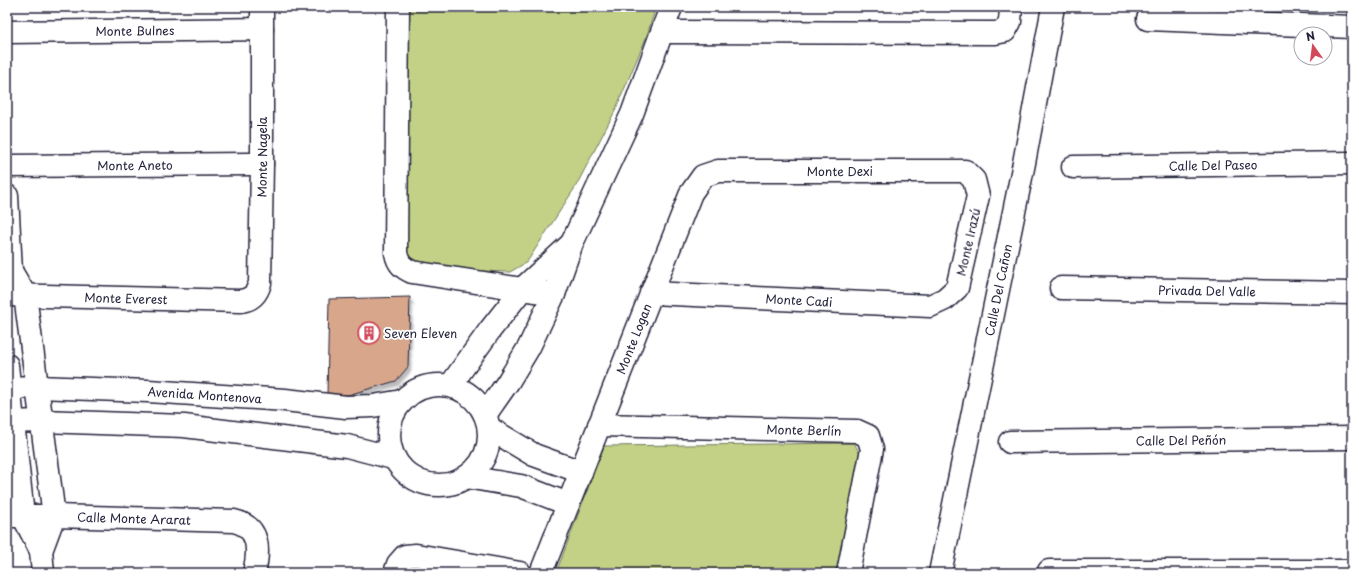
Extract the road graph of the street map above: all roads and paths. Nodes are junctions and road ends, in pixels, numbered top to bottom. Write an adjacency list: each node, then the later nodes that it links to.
1 (262, 7): 8 (street, Monte Nagela)
2 (398, 7): 20 (street)
3 (671, 7): 10 (street)
4 (1011, 7): 10 (street)
5 (1053, 7): 54 (street, Calle Del Cañon)
6 (1148, 19): 7 (street)
7 (1352, 27)
8 (262, 29): 9 (street, Monte Bulnes); 12 (street, Monte Nagela)
9 (7, 32)
10 (663, 32): 18 (street)
11 (1352, 163): 14 (street, Calle Del Paseo)
12 (262, 164): 13 (street, Monte Aneto); 27 (street, Monte Nagela)
13 (7, 166)
14 (1074, 167)
15 (703, 176): 16 (street, Monte Dexi); 22 (street, Monte Logan)
16 (974, 180): 26 (street, Monte Irazú)
17 (7, 196): 19 (street)
18 (572, 243): 20 (street); 24 (street)
19 (9, 275): 25 (street)
20 (523, 288): 24 (street); 29 (street)
21 (1062, 288): 23 (street, Privada Del Valle)
22 (651, 293): 26 (street, Monte Cadi); 36 (street, Monte Logan)
23 (1352, 293)
24 (554, 294): 35 (street)
25 (16, 295): 27 (street, Monte Everest); 30 (street)
26 (945, 299)
27 (245, 300)
28 (7, 365): 31 (street)
29 (450, 386): 32 (street); 35 (street)
30 (37, 387): 31 (street, Avenida Montenova); 32 (street, Avenida Montenova); 33 (street)
31 (8, 388): 34 (street)
32 (402, 401): 39 (street)
33 (42, 421): 34 (street); 39 (street); 44 (street)
34 (10, 422): 43 (street)
35 (487, 422): 40 (street); 41 (street)
36 (599, 425): 40 (street, Monte Logan); 53 (street, Monte Berlín)
37 (1352, 438): 38 (street, Calle Del Peñón)
38 (1010, 442)
39 (393, 458): 41 (street)
40 (581, 472): 42 (street, Monte Logan)
41 (466, 477): 42 (street)
42 (568, 504): 52 (street, Monte Logan)
43 (15, 516): 44 (street, Calle Monte Ararat); 45 (street)
44 (54, 516): 45 (street); 49 (street, Calle Monte Ararat)
45 (41, 551): 48 (street)
46 (1048, 571): 47 (street)
47 (1352, 571)
48 (43, 573)
49 (254, 573)
50 (395, 573): 51 (street)
51 (520, 573)
52 (541, 573)
53 (848, 573)
54 (940, 573)

